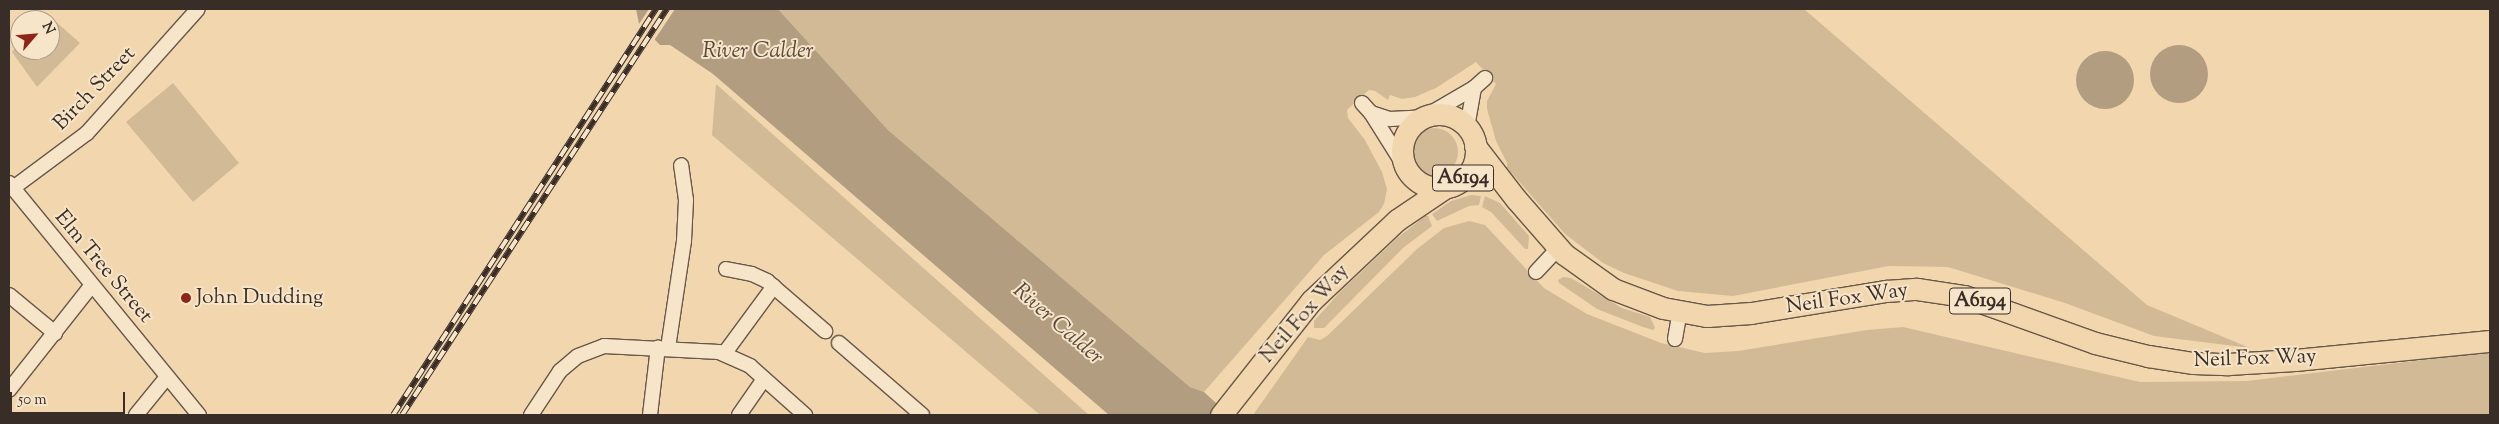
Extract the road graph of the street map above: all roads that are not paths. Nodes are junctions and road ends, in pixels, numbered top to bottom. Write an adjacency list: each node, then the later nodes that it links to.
1 (198, 9): 9 (street, Birch Street)
2 (1485, 78): 3 (street)
3 (1474, 88): 4 (street); 5 (street)
4 (1424, 117): 5 (main road, Neil Fox Way / A6194); 7 (main road, Neil Fox Way / A6194); 7 (street)
5 (1471, 137): 8 (main road, A6194); 10 (main road, Neil Fox Way / A6194)
6 (681, 164): 24 (street)
7 (1407, 169): 8 (main road, A6194); 11 (main road, Neil Fox Way / A6194)
8 (1455, 182): 10 (main road, A6194); 11 (main road, Neil Fox Way / A6194)
9 (11, 186): 15 (street, Elm Tree Street)
10 (1508, 188): 12 (main road, Neil Fox Way / A6194)
11 (1397, 220): 36 (main road, Neil Fox Way / A6194)
12 (1558, 248): 14 (street); 18 (main road, Neil Fox Way / A6194)
13 (726, 269): 16 (street)
14 (1536, 272)
15 (90, 286): 20 (street); 26 (street, Elm Tree Street)
16 (774, 286): 19 (street); 25 (street)
17 (9, 295): 20 (street)
18 (1680, 311): 21 (street); 22 (main road, Neil Fox Way / A6194)
19 (825, 331)
20 (55, 333): 28 (street)
21 (1675, 339)
22 (2490, 341)
23 (839, 343): 35 (street)
24 (663, 348): 25 (street); 31 (street); 32 (street)
25 (724, 354): 27 (street)
26 (167, 377): 29 (street); 30 (street, Elm Tree Street)
27 (764, 380): 33 (street); 34 (street)
28 (9, 390)
29 (136, 415)
30 (199, 415)
31 (531, 415)
32 (650, 415)
33 (739, 415)
34 (806, 415)
35 (922, 415)
36 (1221, 415)

